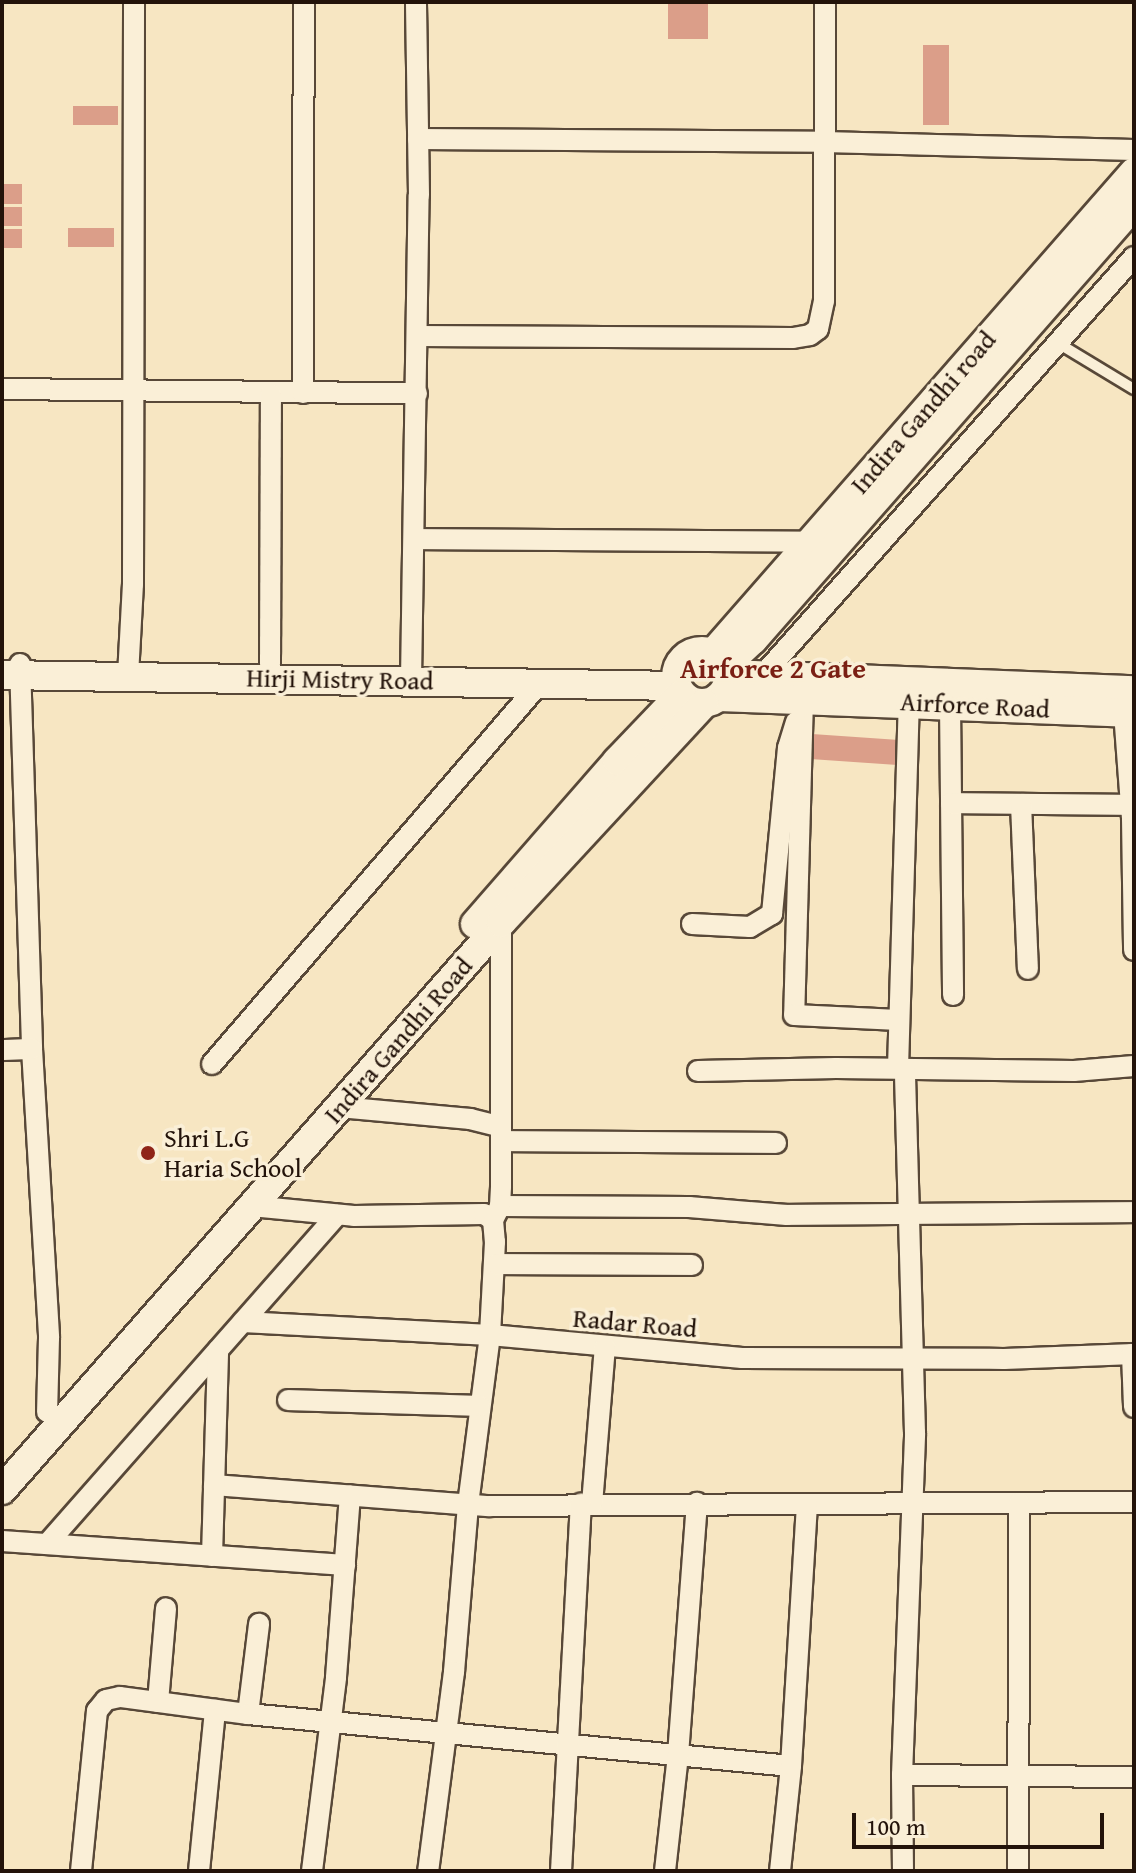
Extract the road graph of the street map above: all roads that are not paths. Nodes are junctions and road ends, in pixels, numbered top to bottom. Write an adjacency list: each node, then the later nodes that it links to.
1 (134, 2): 15 (street)
2 (304, 2): 16 (street)
3 (416, 2): 5 (street)
4 (825, 2): 6 (street)
5 (418, 139): 6 (street); 11 (street)
6 (824, 142): 7 (street); 11 (street)
7 (1134, 150)
8 (1134, 172): 20 (main road, Indira Gandhi road)
9 (1134, 205): 26 (main road, Indira Gandhi road)
10 (1134, 257): 12 (street)
11 (418, 336): 17 (street)
12 (1058, 343): 14 (lane); 25 (street)
13 (2, 389): 15 (street)
14 (1134, 389)
15 (134, 390): 18 (street); 23 (street)
16 (303, 393): 17 (street); 18 (street)
17 (417, 393): 19 (street)
18 (271, 394): 21 (street)
19 (415, 539): 20 (street); 24 (street)
20 (809, 542): 26 (main road, Indira Gandhi road)
21 (270, 664): 23 (main road, Hirji Mistry Road); 24 (main road, Hirji Mistry Road)
22 (11, 668): 23 (main road, Hirji Mistry Road); 41 (street)
23 (128, 670): 24 (main road, Hirji Mistry Road)
24 (411, 672): 26 (main road, Hirji Mistry Road); 27 (main road, Hirji Mistry Road)
25 (763, 675): 26 (main road, Airforce Road); 31 (main road, Airforce Road)
26 (703, 680): 27 (main road, Hirji Mistry Road); 28 (main road, Airforce Road); 35 (main road, Indira Gandhi Road); 66 (main road, Indira Gandhi Road)
27 (540, 683): 43 (street)
28 (803, 699): 29 (main road, Airforce Road); 36 (street); 40 (street)
29 (909, 702): 30 (main road, Airforce Road); 40 (street)
30 (950, 704): 31 (main road, Airforce Road); 32 (street)
31 (1131, 705): 34 (street)
32 (951, 803): 33 (street); 39 (street)
33 (1021, 804): 34 (street); 38 (street)
34 (1131, 805): 37 (street)
35 (501, 923): 47 (main road, Indira Gandhi Road); 48 (street)
36 (692, 924)
37 (1134, 950)
38 (1028, 969)
39 (953, 995)
40 (899, 1020): 45 (street)
41 (32, 1049): 42 (street); 66 (street)
42 (2, 1050)
43 (212, 1064)
44 (1134, 1066): 45 (street)
45 (902, 1068): 46 (street); 51 (street)
46 (698, 1071)
47 (339, 1107): 48 (street); 50 (main road, Indira Gandhi Road)
48 (501, 1134): 49 (street); 53 (street)
49 (776, 1143)
50 (251, 1206): 54 (street); 66 (main road, Indira Gandhi Road)
51 (907, 1211): 52 (street); 53 (street); 62 (street)
52 (1134, 1212)
53 (496, 1213): 54 (street); 55 (street)
54 (337, 1215): 57 (street)
55 (496, 1264): 56 (street); 58 (street)
56 (692, 1265)
57 (243, 1322): 58 (street, Radar Road); 60 (street)
58 (490, 1335): 59 (street, Radar Road); 64 (street)
59 (605, 1347): 62 (street, Radar Road); 73 (street)
60 (218, 1350): 68 (street); 78 (street)
61 (1133, 1354): 62 (street, Radar Road); 65 (street)
62 (914, 1359): 76 (street)
63 (288, 1400): 64 (street)
64 (480, 1406): 75 (street)
65 (1134, 1407)
66 (54, 1417): 67 (main road, Indira Gandhi Road)
67 (6, 1474)
68 (214, 1485): 69 (street); 79 (street)
69 (350, 1496): 75 (street); 80 (street)
70 (1134, 1502): 72 (street)
71 (697, 1503): 73 (street); 74 (street); 89 (street)
72 (1019, 1503): 76 (street); 91 (street)
73 (587, 1504): 75 (street); 88 (street)
74 (807, 1504): 76 (street); 90 (street)
75 (468, 1505): 87 (street)
76 (911, 1505): 92 (street)
77 (2, 1541): 78 (street)
78 (47, 1544): 79 (street)
79 (212, 1556): 80 (street)
80 (345, 1565): 86 (street)
81 (166, 1608): 83 (street)
82 (259, 1624): 85 (street)
83 (158, 1702): 84 (street); 94 (street)
84 (215, 1710): 85 (street); 95 (street)
85 (248, 1714): 86 (street)
86 (331, 1720): 87 (street); 96 (street)
87 (445, 1733): 88 (street); 97 (street)
88 (566, 1743): 89 (street); 98 (street)
89 (678, 1755): 90 (street); 99 (street)
90 (791, 1766): 100 (street)
91 (1019, 1774): 92 (street); 93 (street); 102 (street)
92 (902, 1775): 101 (street)
93 (1134, 1777)
94 (81, 1871)
95 (199, 1871)
96 (312, 1871)
97 (428, 1871)
98 (561, 1871)
99 (665, 1871)
100 (780, 1871)
101 (903, 1871)
102 (1018, 1871)

